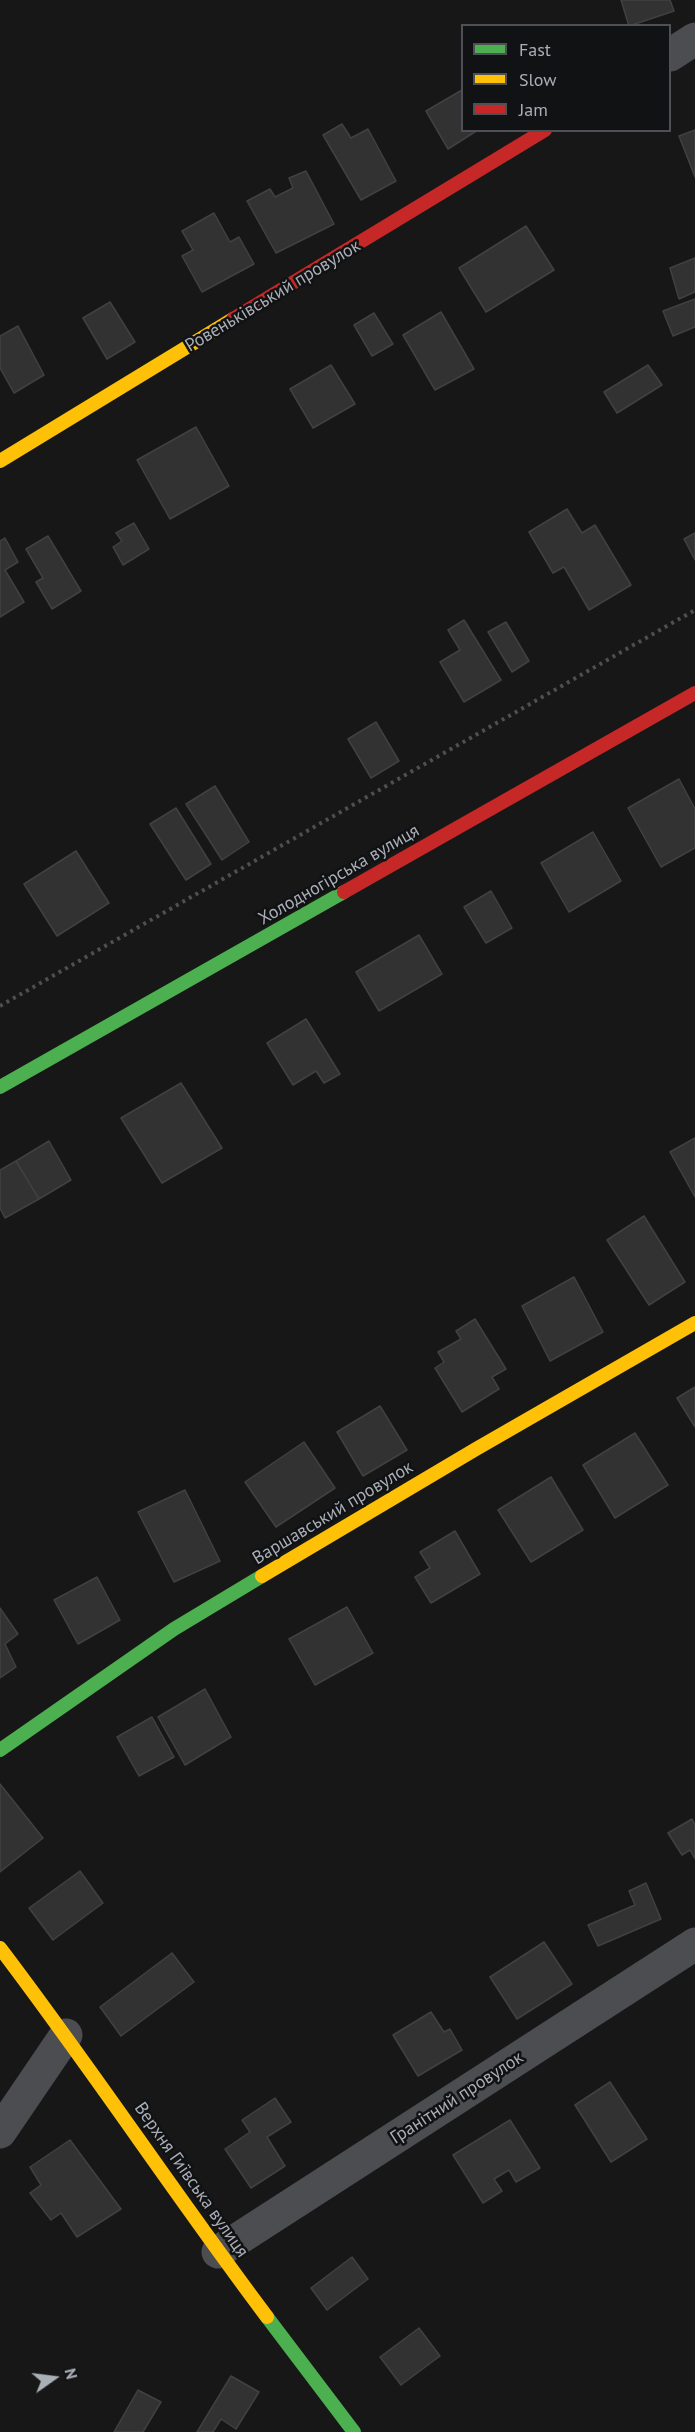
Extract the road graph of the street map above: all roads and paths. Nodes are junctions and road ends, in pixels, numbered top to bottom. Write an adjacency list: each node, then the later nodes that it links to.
1 (695, 39): 2 (street)
2 (671, 54)
3 (542, 132): 4 (street, Ровеньківський провулок)
4 (0, 461)
5 (695, 610): 7 (path)
6 (695, 693): 8 (street, Холодногірська вулиця)
7 (0, 1006)
8 (0, 1087)
9 (695, 1323): 10 (street, Варшавський провулок)
10 (0, 1750)
11 (695, 1944): 15 (street, Гранітний провулок)
12 (0, 1948): 13 (street, Верхня Гиївська вулиця)
13 (66, 2035): 14 (street); 15 (street, Верхня Гиївська вулиця)
14 (0, 2132)
15 (218, 2252): 16 (street, Верхня Гиївська вулиця)
16 (354, 2432)

